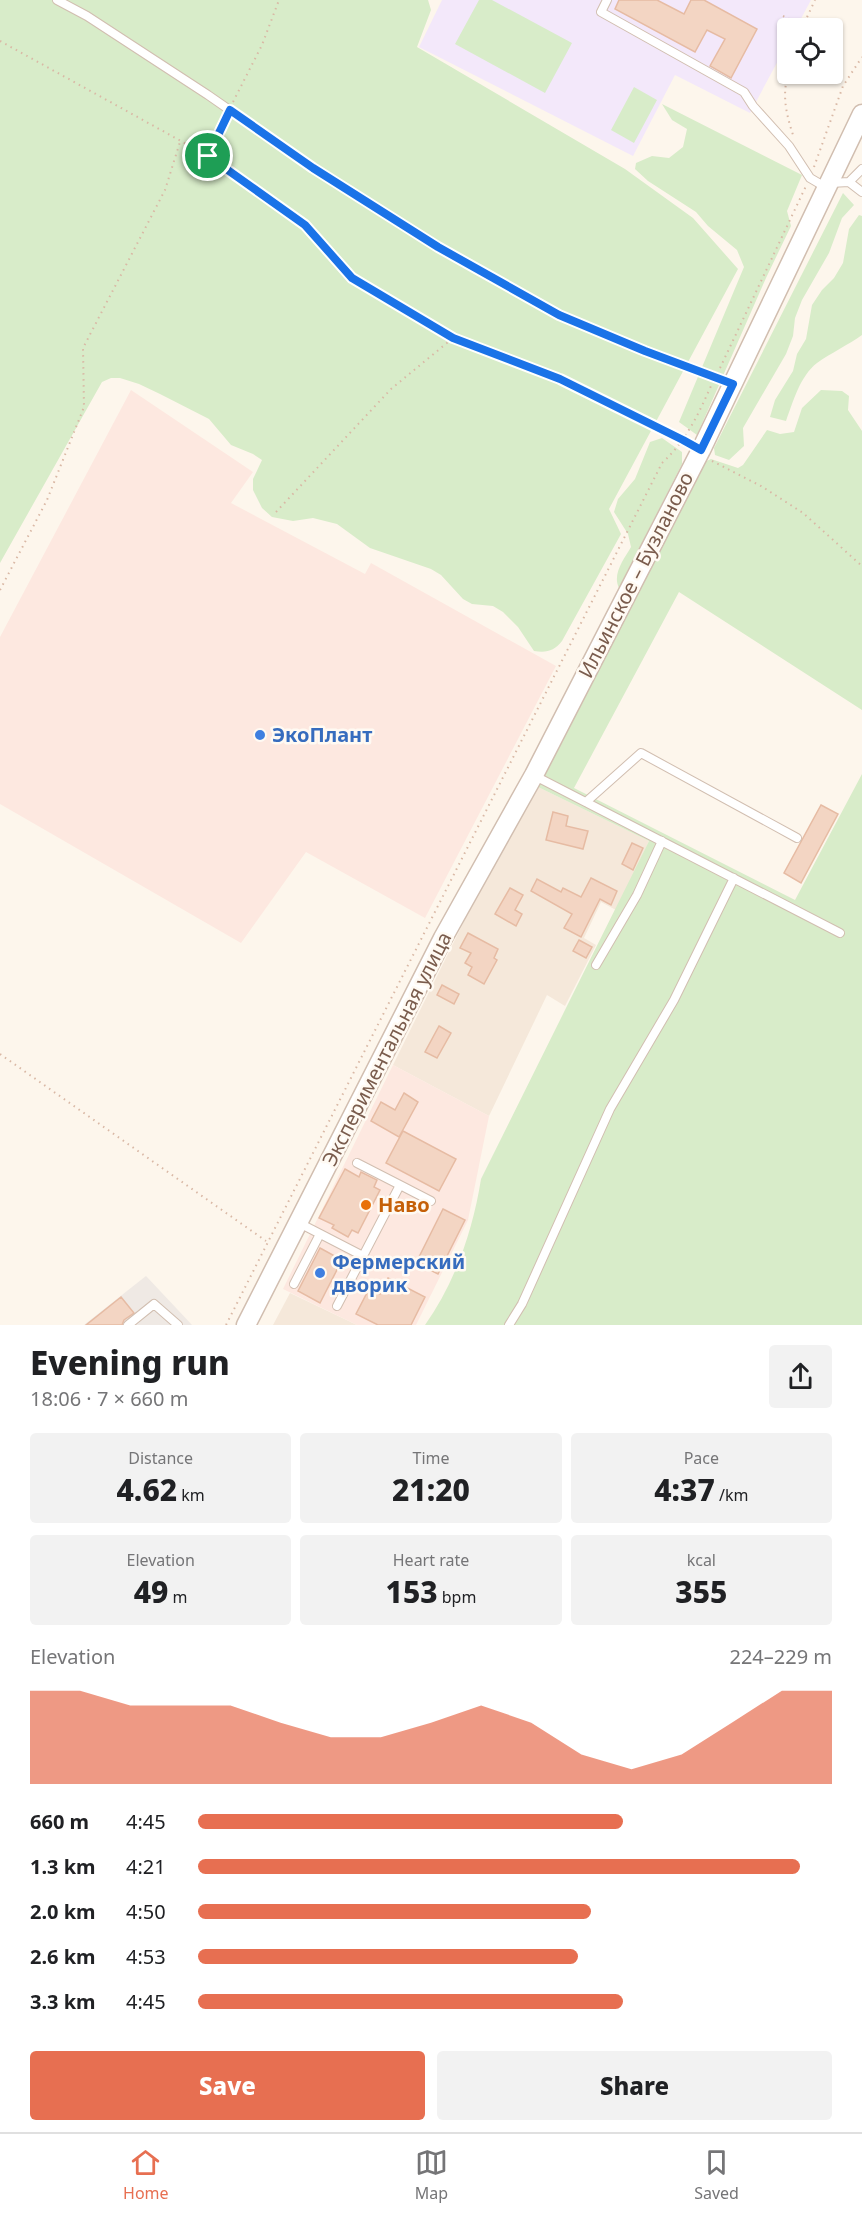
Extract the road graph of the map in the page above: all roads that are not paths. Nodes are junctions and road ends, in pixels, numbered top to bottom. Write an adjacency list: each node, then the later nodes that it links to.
1 (57, 0): 8 (lane)
2 (607, 0): 6 (lane)
3 (862, 114): 6 (street, Ильинское – Бузланово)
4 (862, 169): 5 (lane)
5 (849, 182): 6 (lane); 7 (lane)
6 (828, 186): 8 (street, Ильинское – Бузланово)
7 (862, 192)
8 (724, 380): 9 (street, Ильинское – Бузланово)
9 (534, 775): 10 (lane); 19 (street, Экспериментальная улица)
10 (586, 802): 11 (lane); 12 (lane)
11 (797, 838)
12 (662, 842): 13 (lane); 15 (lane)
13 (734, 878): 14 (lane); 27 (lane)
14 (840, 933)
15 (596, 965)
16 (357, 1162): 17 (lane)
17 (400, 1185): 18 (lane); 21 (lane)
18 (431, 1201)
19 (299, 1223): 20 (lane); 26 (street, Экспериментальная улица)
20 (320, 1234): 21 (lane); 22 (lane)
21 (363, 1256): 23 (lane)
22 (294, 1284)
23 (337, 1306)
24 (128, 1325): 25 (lane)
25 (178, 1325)
26 (246, 1325)
27 (508, 1325)

